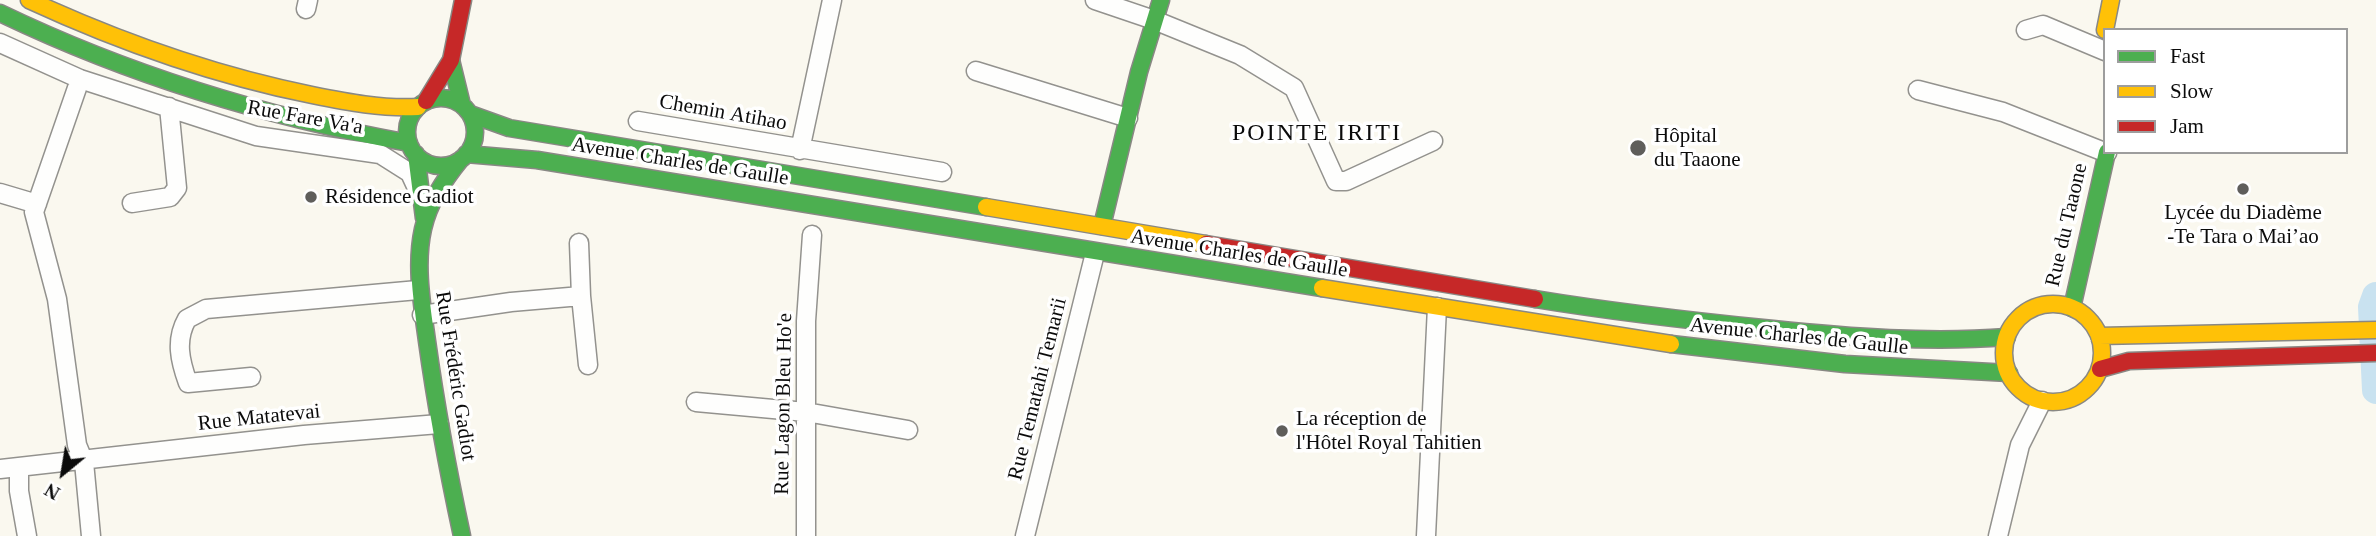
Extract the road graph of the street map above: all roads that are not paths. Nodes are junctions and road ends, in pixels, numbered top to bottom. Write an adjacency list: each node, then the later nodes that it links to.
1 (29, 0): 18 (main road)
2 (463, 0): 14 (main road)
3 (832, 0): 25 (street, Chemin Atihao)
4 (1095, 0): 9 (street)
5 (1161, 0): 9 (main road)
6 (2095, 0): 10 (main road)
7 (2110, 0): 10 (main road)
8 (0, 13): 24 (main road)
9 (1154, 20): 21 (main road); 23 (street)
10 (2105, 27)
11 (2026, 30): 13 (street)
12 (0, 43): 19 (street, Rue Fare Va'a)
13 (2103, 50)
14 (451, 60): 18 (main road); 20 (main road)
15 (976, 71): 21 (street)
16 (77, 88): 33 (street)
17 (1918, 90): 26 (street)
18 (422, 104): 20 (main road); 24 (main road)
19 (169, 107): 30 (street, Rue Fare Va'a); 32 (street)
20 (466, 109): 28 (main road); 35 (main road, Avenue Charles de Gaulle)
21 (1128, 118): 35 (main road)
22 (638, 121): 25 (street, Chemin Atihao)
23 (1433, 141)
24 (412, 149): 28 (main road); 30 (main road, Rue Frédéric Gadiot)
25 (800, 150): 29 (street, Chemin Atihao)
26 (2103, 151)
27 (2107, 154): 42 (main road, Rue du Taaone)
28 (463, 157): 34 (main road, Rue Frédéric Gadiot); 38 (main road, Avenue Charles de Gaulle)
29 (942, 172)
30 (421, 188): 34 (main road, Rue Frédéric Gadiot)
31 (0, 193): 33 (street)
32 (132, 203)
33 (37, 204): 57 (street)
34 (425, 222): 39 (main road, Rue Frédéric Gadiot)
35 (1102, 226): 46 (main road, Avenue Charles de Gaulle)
36 (812, 235): 54 (street, Rue Lagon Bleu Ho'e)
37 (579, 243): 40 (street)
38 (1095, 253): 41 (main road, Avenue Charles de Gaulle); 64 (street, Rue Tematahi Temarii)
39 (418, 290): 43 (main road, Rue Frédéric Gadiot); 51 (street)
40 (581, 296): 43 (street); 48 (street)
41 (1437, 307): 50 (main road, Avenue Charles de Gaulle); 65 (street)
42 (2071, 307): 45 (main road); 46 (main road)
43 (422, 315): 55 (main road, Rue Frédéric Gadiot)
44 (2368, 331): 45 (main road)
45 (2099, 336): 49 (main road)
46 (2007, 337): 50 (main road)
47 (2369, 353): 49 (main road)
48 (588, 365)
49 (2100, 369): 52 (main road)
50 (2009, 373): 52 (main road)
51 (251, 377)
52 (2042, 401): 66 (street)
53 (696, 402): 54 (street)
54 (806, 412): 56 (street); 63 (street, Rue Lagon Bleu Ho'e)
55 (439, 424): 57 (street, Rue Matatevai); 62 (main road, Rue Frédéric Gadiot)
56 (908, 430)
57 (85, 462): 58 (street, Rue Matatevai); 61 (street)
58 (19, 467): 59 (street, Rue Matatevai); 60 (street)
59 (0, 469)
60 (27, 536)
61 (91, 536)
62 (462, 536)
63 (806, 536)
64 (1026, 536)
65 (1426, 536)
66 (1998, 536)

